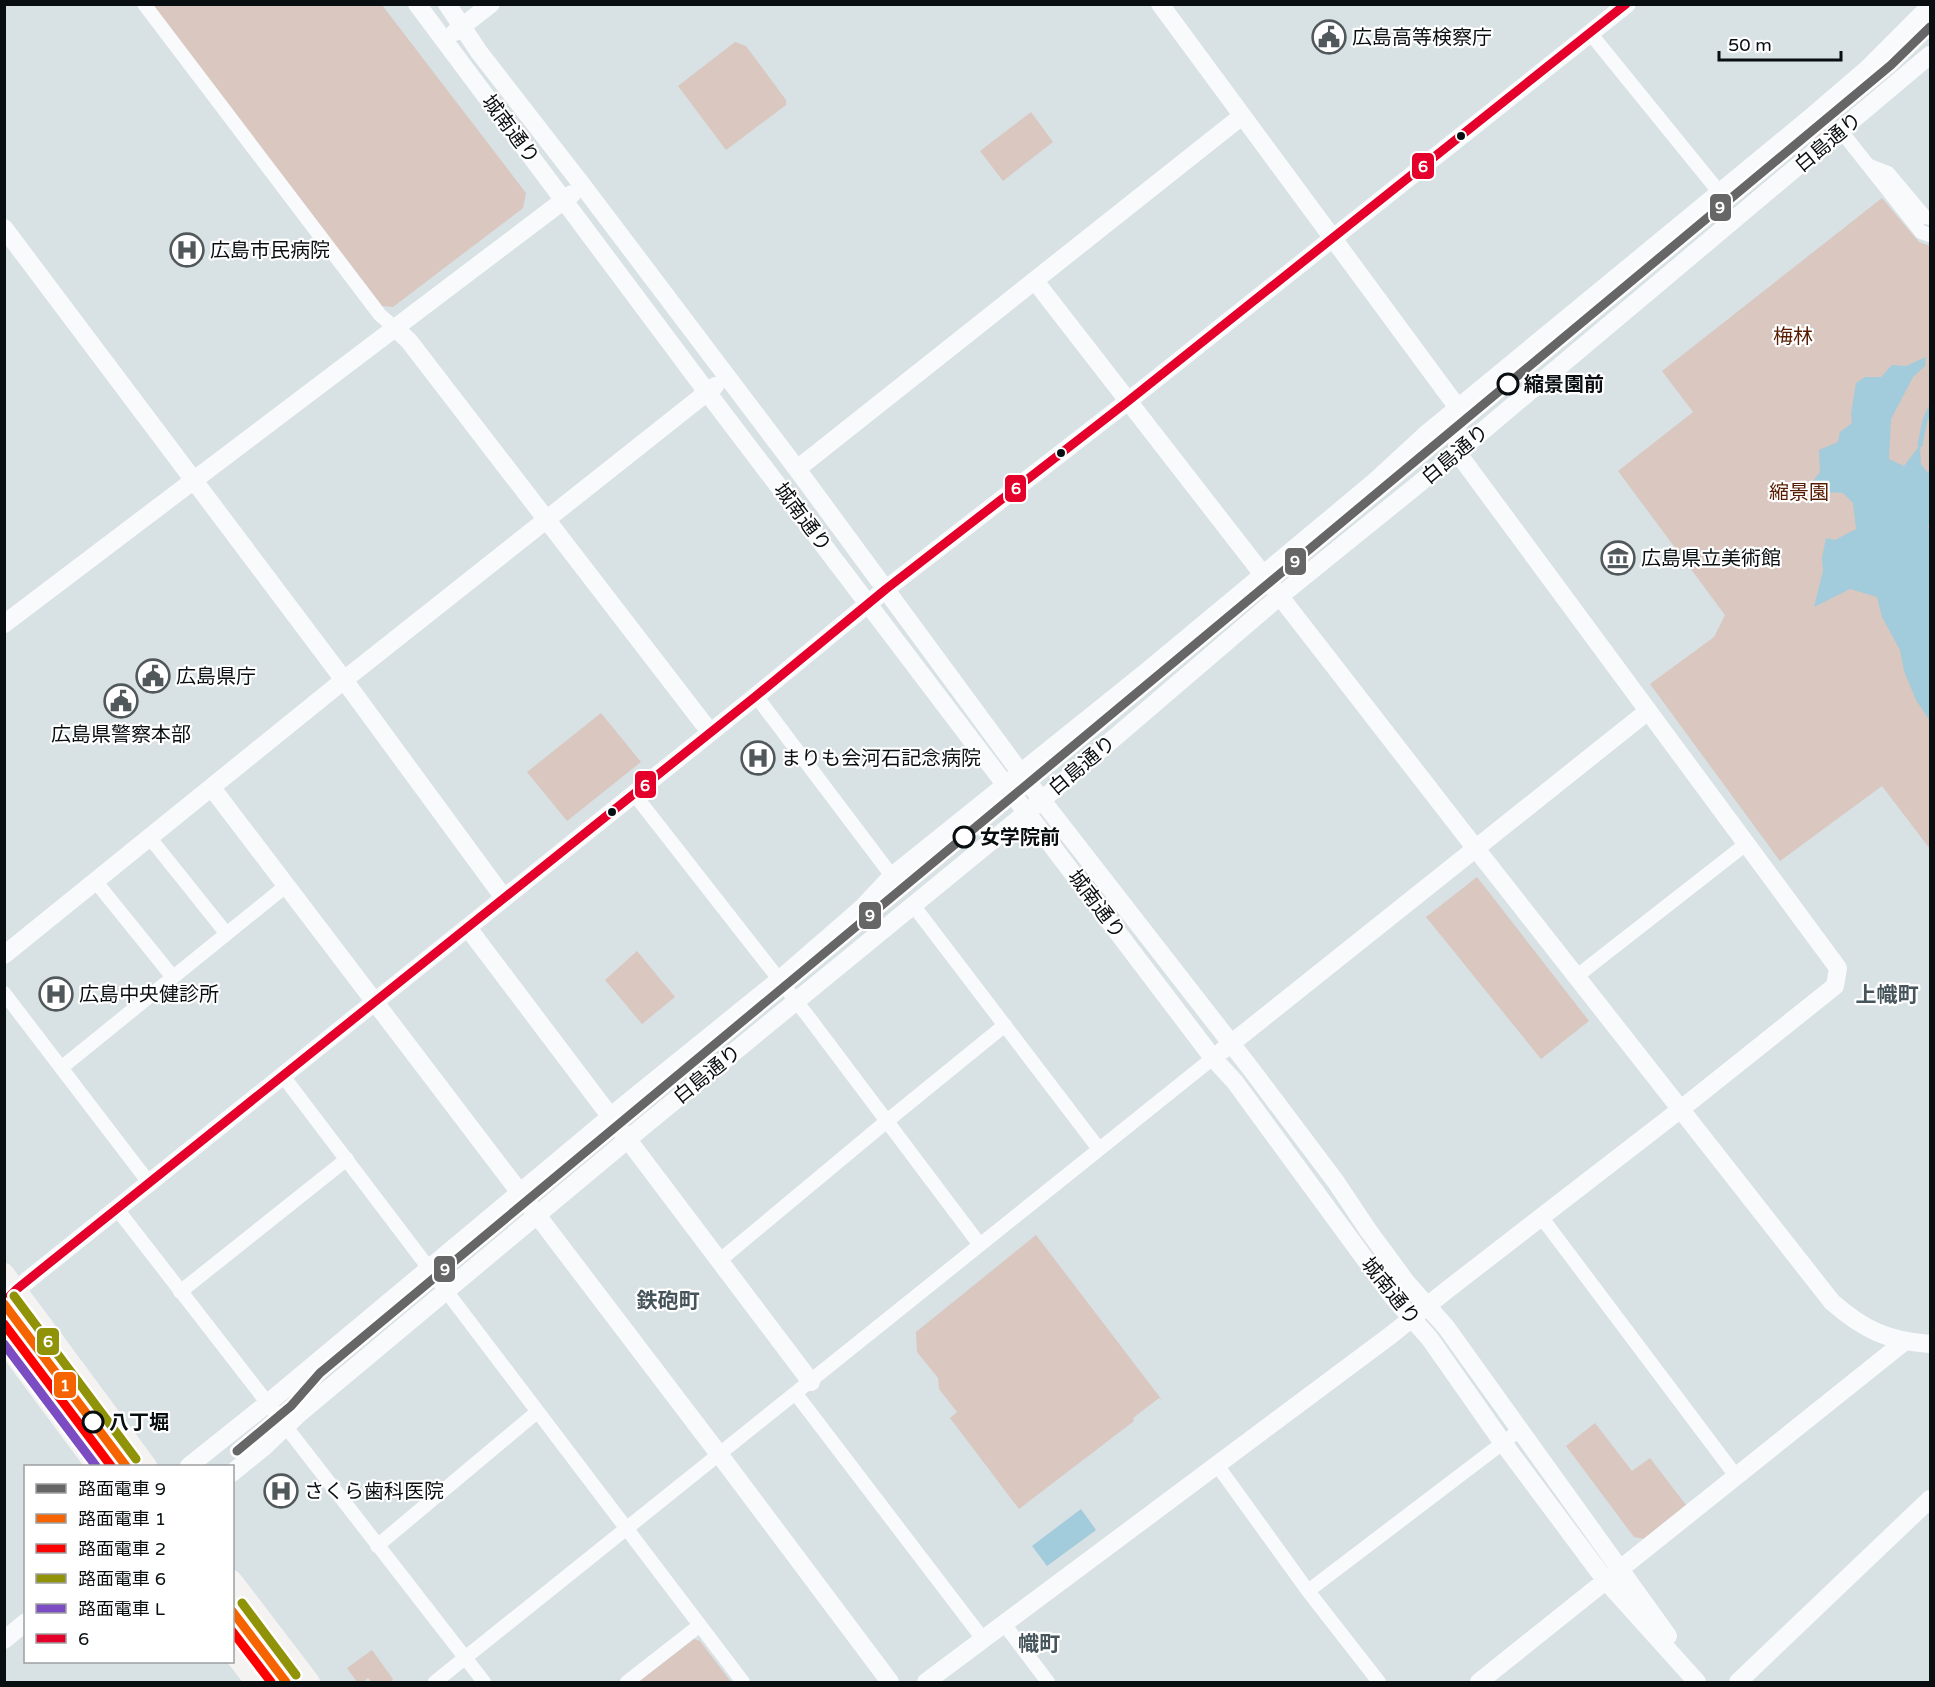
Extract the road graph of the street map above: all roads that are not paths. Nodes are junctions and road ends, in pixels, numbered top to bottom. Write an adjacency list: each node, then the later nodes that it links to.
1 (144, 4): 23 (street)
2 (417, 4): 10 (street, 城南通り)
3 (447, 4): 8 (street, 城南通り)
4 (491, 4): 8 (street)
5 (1160, 4): 12 (street)
6 (1627, 4): 9 (street)
7 (1930, 6): 16 (street, 白島通り)
8 (462, 25): 10 (street); 15 (street, 城南通り)
9 (1590, 33): 16 (street); 21 (street)
10 (444, 40): 17 (street, 城南通り)
11 (1930, 55): 13 (street, 白島通り)
12 (1242, 116): 21 (street); 22 (street)
13 (1841, 131): 14 (street); 28 (street, 白島通り)
14 (1869, 166): 18 (street); 20 (street)
15 (583, 186): 17 (street); 24 (street, 城南通り)
16 (1720, 193): 27 (street, 白島通り)
17 (564, 200): 23 (street); 25 (street, 城南通り)
18 (1930, 218)
19 (4, 228): 30 (street)
20 (1930, 235)
21 (1331, 238): 26 (street); 27 (street)
22 (1035, 281): 26 (street); 29 (street)
23 (395, 328): 30 (street); 31 (street)
24 (727, 376): 25 (street); 29 (street, 城南通り)
25 (707, 392): 31 (street); 35 (street, 城南通り)
26 (1127, 402): 32 (street); 33 (street)
27 (1458, 408): 28 (street); 32 (street, 白島通り)
28 (1457, 452): 34 (street, 白島通り); 39 (street)
29 (797, 469): 33 (street, 城南通り)
30 (194, 481): 36 (street); 37 (street)
31 (546, 520): 37 (street); 40 (street)
32 (1262, 573): 34 (street); 41 (street, 白島通り)
33 (886, 589): 35 (street); 41 (street, 城南通り)
34 (1280, 596): 45 (street, 白島通り); 49 (street)
35 (869, 603): 38 (street); 42 (street, 城南通り)
36 (4, 624)
37 (344, 680): 43 (street); 53 (street)
38 (756, 696): 40 (street); 50 (street)
39 (1648, 711): 48 (street); 49 (street)
40 (710, 732): 44 (street)
41 (1020, 772): 42 (street, 白島通り); 45 (street, 城南通り)
42 (1005, 784): 46 (street, 城南通り); 50 (street, 白島通り)
43 (212, 788): 47 (street); 52 (street)
44 (634, 794): 53 (street); 60 (street)
45 (1043, 799): 46 (street, 白島通り); 65 (street, 城南通り)
46 (1028, 812): 54 (street, 白島通り); 66 (street, 城南通り)
47 (150, 838): 51 (street); 56 (street)
48 (1746, 844): 59 (street); 69 (street)
49 (1476, 849): 59 (street); 65 (street)
50 (892, 876): 60 (street, 白島通り)
51 (96, 882): 57 (street); 58 (street)
52 (287, 885): 56 (street); 62 (street)
53 (504, 898): 55 (street)
54 (913, 905): 63 (street, 白島通り); 64 (street)
55 (468, 927): 62 (street); 70 (street)
56 (226, 933): 58 (street)
57 (4, 955)
58 (172, 976): 67 (street)
59 (1577, 976): 69 (street)
60 (779, 980): 63 (street); 70 (street, 白島通り)
61 (4, 993): 67 (street)
62 (375, 1001): 68 (street); 76 (street)
63 (796, 1001): 71 (street); 72 (street, 白島通り)
64 (1005, 1025): 71 (street); 73 (street)
65 (1230, 1042): 66 (street); 87 (street, 城南通り)
66 (1214, 1058): 73 (street); 88 (street, 城南通り)
67 (61, 1068): 75 (street)
68 (283, 1076): 74 (street); 75 (street)
69 (1681, 1109): 79 (street); 90 (street)
70 (611, 1118): 72 (street); 76 (street, 白島通り)
71 (887, 1121): 80 (street); 81 (street)
72 (628, 1140): 78 (street, 白島通り); 81 (street)
73 (1099, 1149): 80 (street)
74 (347, 1159): 82 (street); 84 (street)
75 (150, 1184): 77 (street)
76 (520, 1193): 78 (street); 82 (street, 白島通り)
77 (117, 1209): 84 (street); 86 (street)
78 (538, 1216): 85 (street, 白島通り); 99 (street)
79 (1542, 1218): 87 (street); 105 (street)
80 (981, 1245): 92 (street)
81 (719, 1261): 92 (street)
82 (429, 1269): 85 (street); 94 (street, 白島通り)
83 (4, 1273): 86 (main road)
84 (180, 1292): 94 (street)
85 (446, 1292): 95 (street); 96 (street, 白島通り)
86 (11, 1296): 101 (main road)
87 (1428, 1306): 88 (street); 97 (street, 城南通り)
88 (1412, 1318): 98 (street, 城南通り); 103 (street)
89 (4, 1342): 100 (main road)
90 (1904, 1342): 91 (street); 105 (street)
91 (1930, 1344)
92 (811, 1382): 93 (street)
93 (796, 1394): 99 (street); 116 (street)
94 (268, 1403): 96 (street); 102 (street, 白島通り)
95 (537, 1412): 107 (street); 108 (street)
96 (286, 1427): 104 (street, 白島通り); 108 (street)
97 (1521, 1429): 98 (street); 109 (street, 城南通り)
98 (1503, 1443): 110 (street, 城南通り); 112 (street)
99 (720, 1455): 107 (street); 126 (street)
100 (95, 1465)
101 (145, 1465)
102 (191, 1465)
103 (1217, 1465): 112 (street); 114 (street)
104 (234, 1471)
105 (1736, 1476): 109 (street)
106 (1930, 1499): 132 (street)
107 (627, 1530): 115 (street); 119 (street)
108 (377, 1546): 119 (street)
109 (1621, 1568): 110 (street); 131 (street, 城南通り)
110 (1606, 1581): 130 (street); 131 (street, 城南通り)
111 (234, 1583): 121 (main road)
112 (1308, 1591): 129 (street)
113 (24, 1624): 117 (street)
114 (1004, 1624): 116 (street); 128 (street)
115 (700, 1625): 124 (street); 125 (street)
116 (984, 1639): 127 (street)
117 (4, 1640)
118 (234, 1655): 120 (main road)
119 (464, 1659): 122 (street); 123 (street)
120 (255, 1683)
121 (310, 1683)
122 (435, 1683)
123 (484, 1683)
124 (627, 1683)
125 (743, 1683)
126 (890, 1683)
127 (926, 1683)
128 (1048, 1683)
129 (1379, 1683)
130 (1479, 1683)
131 (1699, 1683)
132 (1738, 1683)

